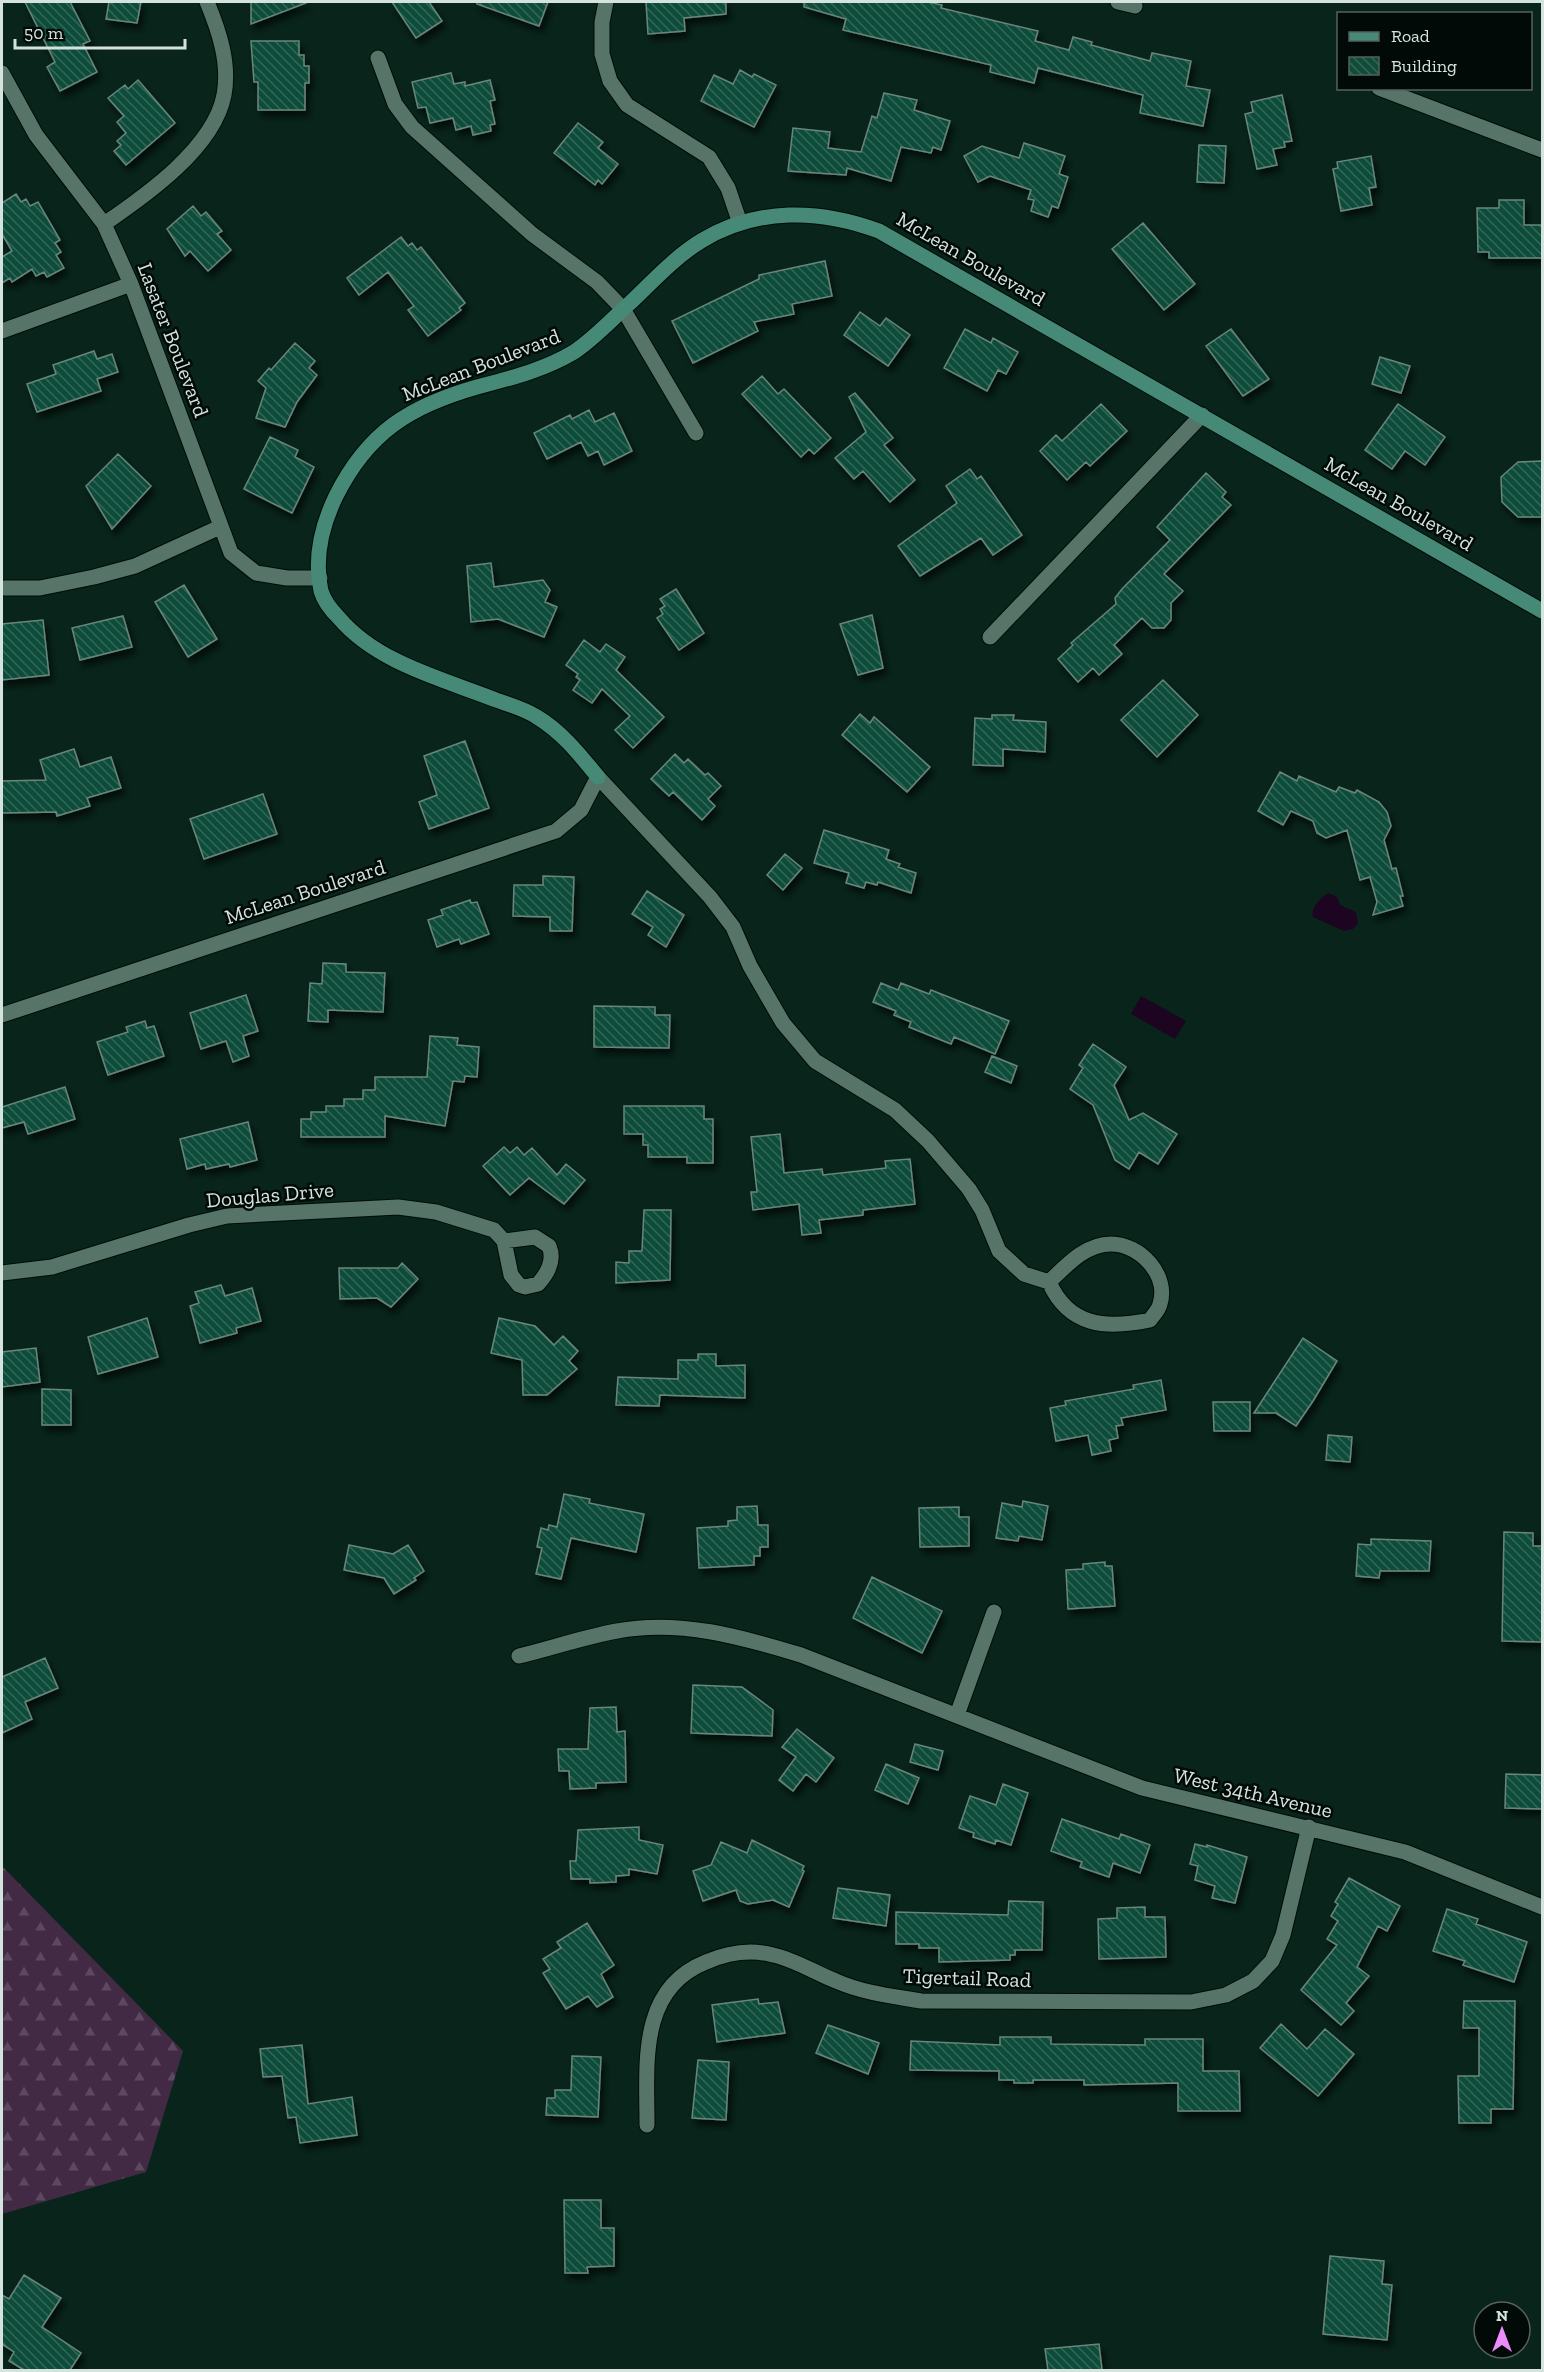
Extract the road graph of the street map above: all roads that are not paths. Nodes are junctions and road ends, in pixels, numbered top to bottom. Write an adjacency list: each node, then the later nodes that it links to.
1 (207, 2): 10 (street)
2 (606, 2): 9 (street)
3 (1118, 2): 4 (street)
4 (1135, 6)
5 (378, 58): 12 (street)
6 (2, 73): 10 (street, Lasater Boulevard)
7 (1384, 90): 8 (street)
8 (1542, 150)
9 (740, 223): 12 (street, McLean Boulevard); 14 (street, McLean Boulevard)
10 (104, 224): 11 (street, Lasater Boulevard)
11 (131, 284): 13 (street); 16 (street, Lasater Boulevard)
12 (623, 309): 15 (street); 17 (street, McLean Boulevard)
13 (2, 331)
14 (1202, 415): 19 (street, McLean Boulevard); 20 (street)
15 (696, 433)
16 (220, 527): 17 (street, Lasater Boulevard); 18 (street)
17 (320, 578): 21 (street, McLean Boulevard)
18 (2, 588)
19 (1542, 611)
20 (990, 637)
21 (598, 777): 22 (street, McLean Boulevard); 25 (street, McLean Boulevard)
22 (2, 1015)
23 (504, 1241): 24 (street, Douglas Drive)
24 (2, 1273)
25 (1049, 1282): 25 (street)
26 (994, 1612): 28 (street)
27 (519, 1656): 28 (street, West 34th Avenue)
28 (957, 1714): 29 (street, West 34th Avenue)
29 (1309, 1827): 30 (street, West 34th Avenue); 31 (street, Tigertail Road)
30 (1542, 1906)
31 (647, 2125)

